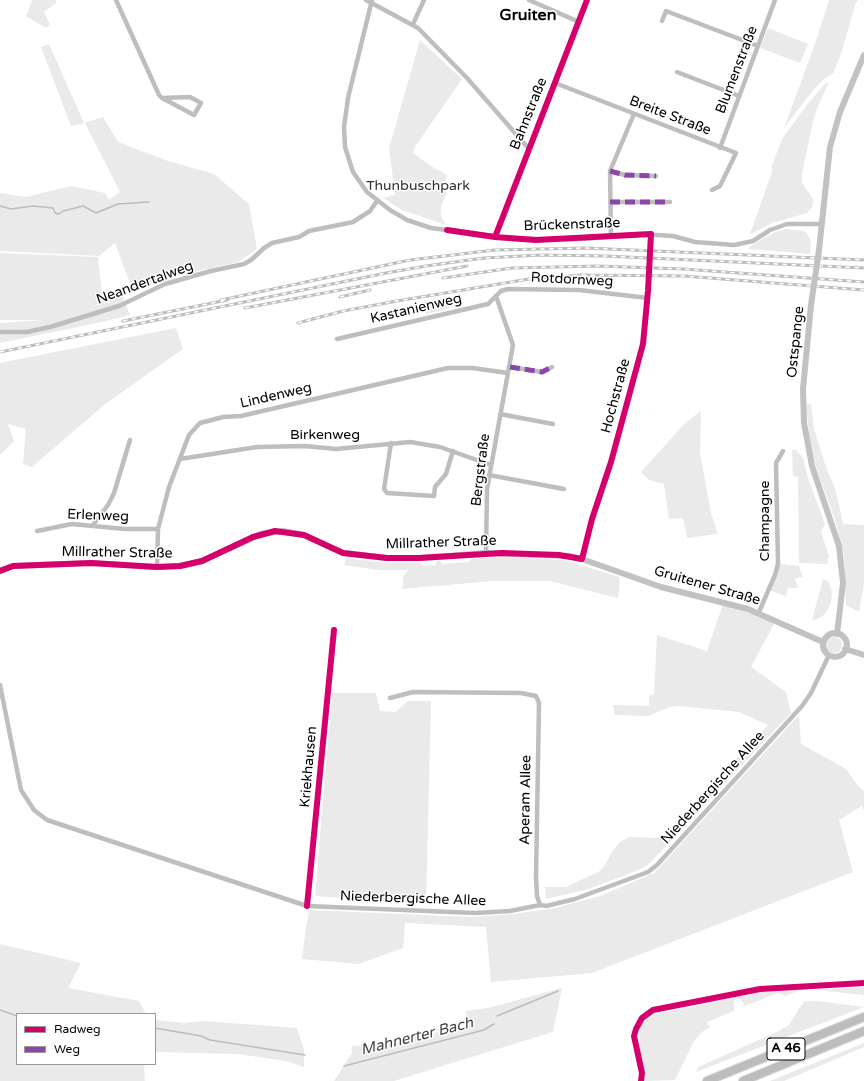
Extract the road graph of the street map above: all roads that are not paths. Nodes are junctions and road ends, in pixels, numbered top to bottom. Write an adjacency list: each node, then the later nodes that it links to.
1 (116, 0): 15 (street)
2 (424, 0): 9 (street)
3 (529, 0): 8 (street)
4 (588, 0): 8 (street, Bahnstraße)
5 (775, 0): 10 (street, Blumenstraße)
6 (369, 1): 9 (street); 22 (street, Brückenstraße)
7 (662, 21): 10 (street)
8 (579, 22): 13 (street, Bahnstraße)
9 (413, 24): 18 (street)
10 (758, 46): 14 (street, Blumenstraße)
11 (864, 55): 25 (main road, Ostspange)
12 (676, 72): 14 (street)
13 (555, 83): 16 (street, Breite Straße); 18 (street, Bahnstraße)
14 (739, 96): 17 (street, Blumenstraße)
15 (162, 98): 15 (street)
16 (634, 114): 17 (street, Breite Straße); 19 (street)
17 (720, 148): 21 (street, Breite Straße)
18 (529, 149): 27 (street, Bahnstraße)
19 (610, 171): 20 (street); 23 (street)
20 (656, 176)
21 (712, 190)
22 (377, 202): 27 (street, Brückenstraße); 31 (street, Neandertalweg)
23 (610, 202): 24 (street); 28 (street)
24 (670, 202)
25 (821, 224): 26 (street, Brückenstraße); 54 (main road, Ostspange, bridge)
26 (651, 234): 28 (street, Brückenstraße); 30 (street, Hochstraße, bridge)
27 (495, 237): 28 (street, Brückenstraße)
28 (611, 237)
29 (496, 296): 30 (street, Rotdornweg); 32 (street, Kastanienweg); 33 (street, Bergstraße)
30 (648, 298): 50 (street, Hochstraße)
31 (0, 332)
32 (337, 339)
33 (510, 366): 34 (street); 35 (street, Bergstraße)
34 (552, 367)
35 (508, 373): 36 (street, Bergstraße); 42 (street, Lindenweg)
36 (500, 414): 37 (street); 43 (street, Bergstraße)
37 (554, 424)
38 (130, 440): 46 (street)
39 (391, 443): 40 (street, Birkenweg); 40 (street); 42 (street, Birkenweg)
40 (453, 451): 43 (street, Birkenweg)
41 (783, 451): 53 (street, Champagne)
42 (180, 460): 47 (street, Lindenweg)
43 (491, 465): 44 (street, Bergstraße)
44 (489, 476): 45 (street); 49 (street, Bergstraße)
45 (564, 489)
46 (93, 524): 47 (street, Erlenweg); 48 (street, Erlenweg)
47 (158, 529): 51 (street, Lindenweg)
48 (37, 531)
49 (486, 554): 50 (main road, Millrather Straße); 51 (main road, Millrather Straße)
50 (582, 559): 53 (main road, Gruitener Straße)
51 (157, 567): 52 (main road, Millrather Straße)
52 (0, 570)
53 (759, 612): 55 (main road, Gruitener Straße)
54 (837, 634): 55 (main road); 56 (main road)
55 (823, 642): 57 (main road)
56 (845, 649): 57 (main road); 58 (main road)
57 (830, 655): 61 (street, Niederbergische Allee)
58 (864, 655)
59 (0, 685): 61 (street, Niederbergische Allee)
60 (390, 698): 61 (street, Aperam Allee)
61 (540, 905)
62 (864, 1017): 64 (highway, A 46)
63 (864, 1031): 65 (highway, A 46)
64 (708, 1081)
65 (743, 1081)

